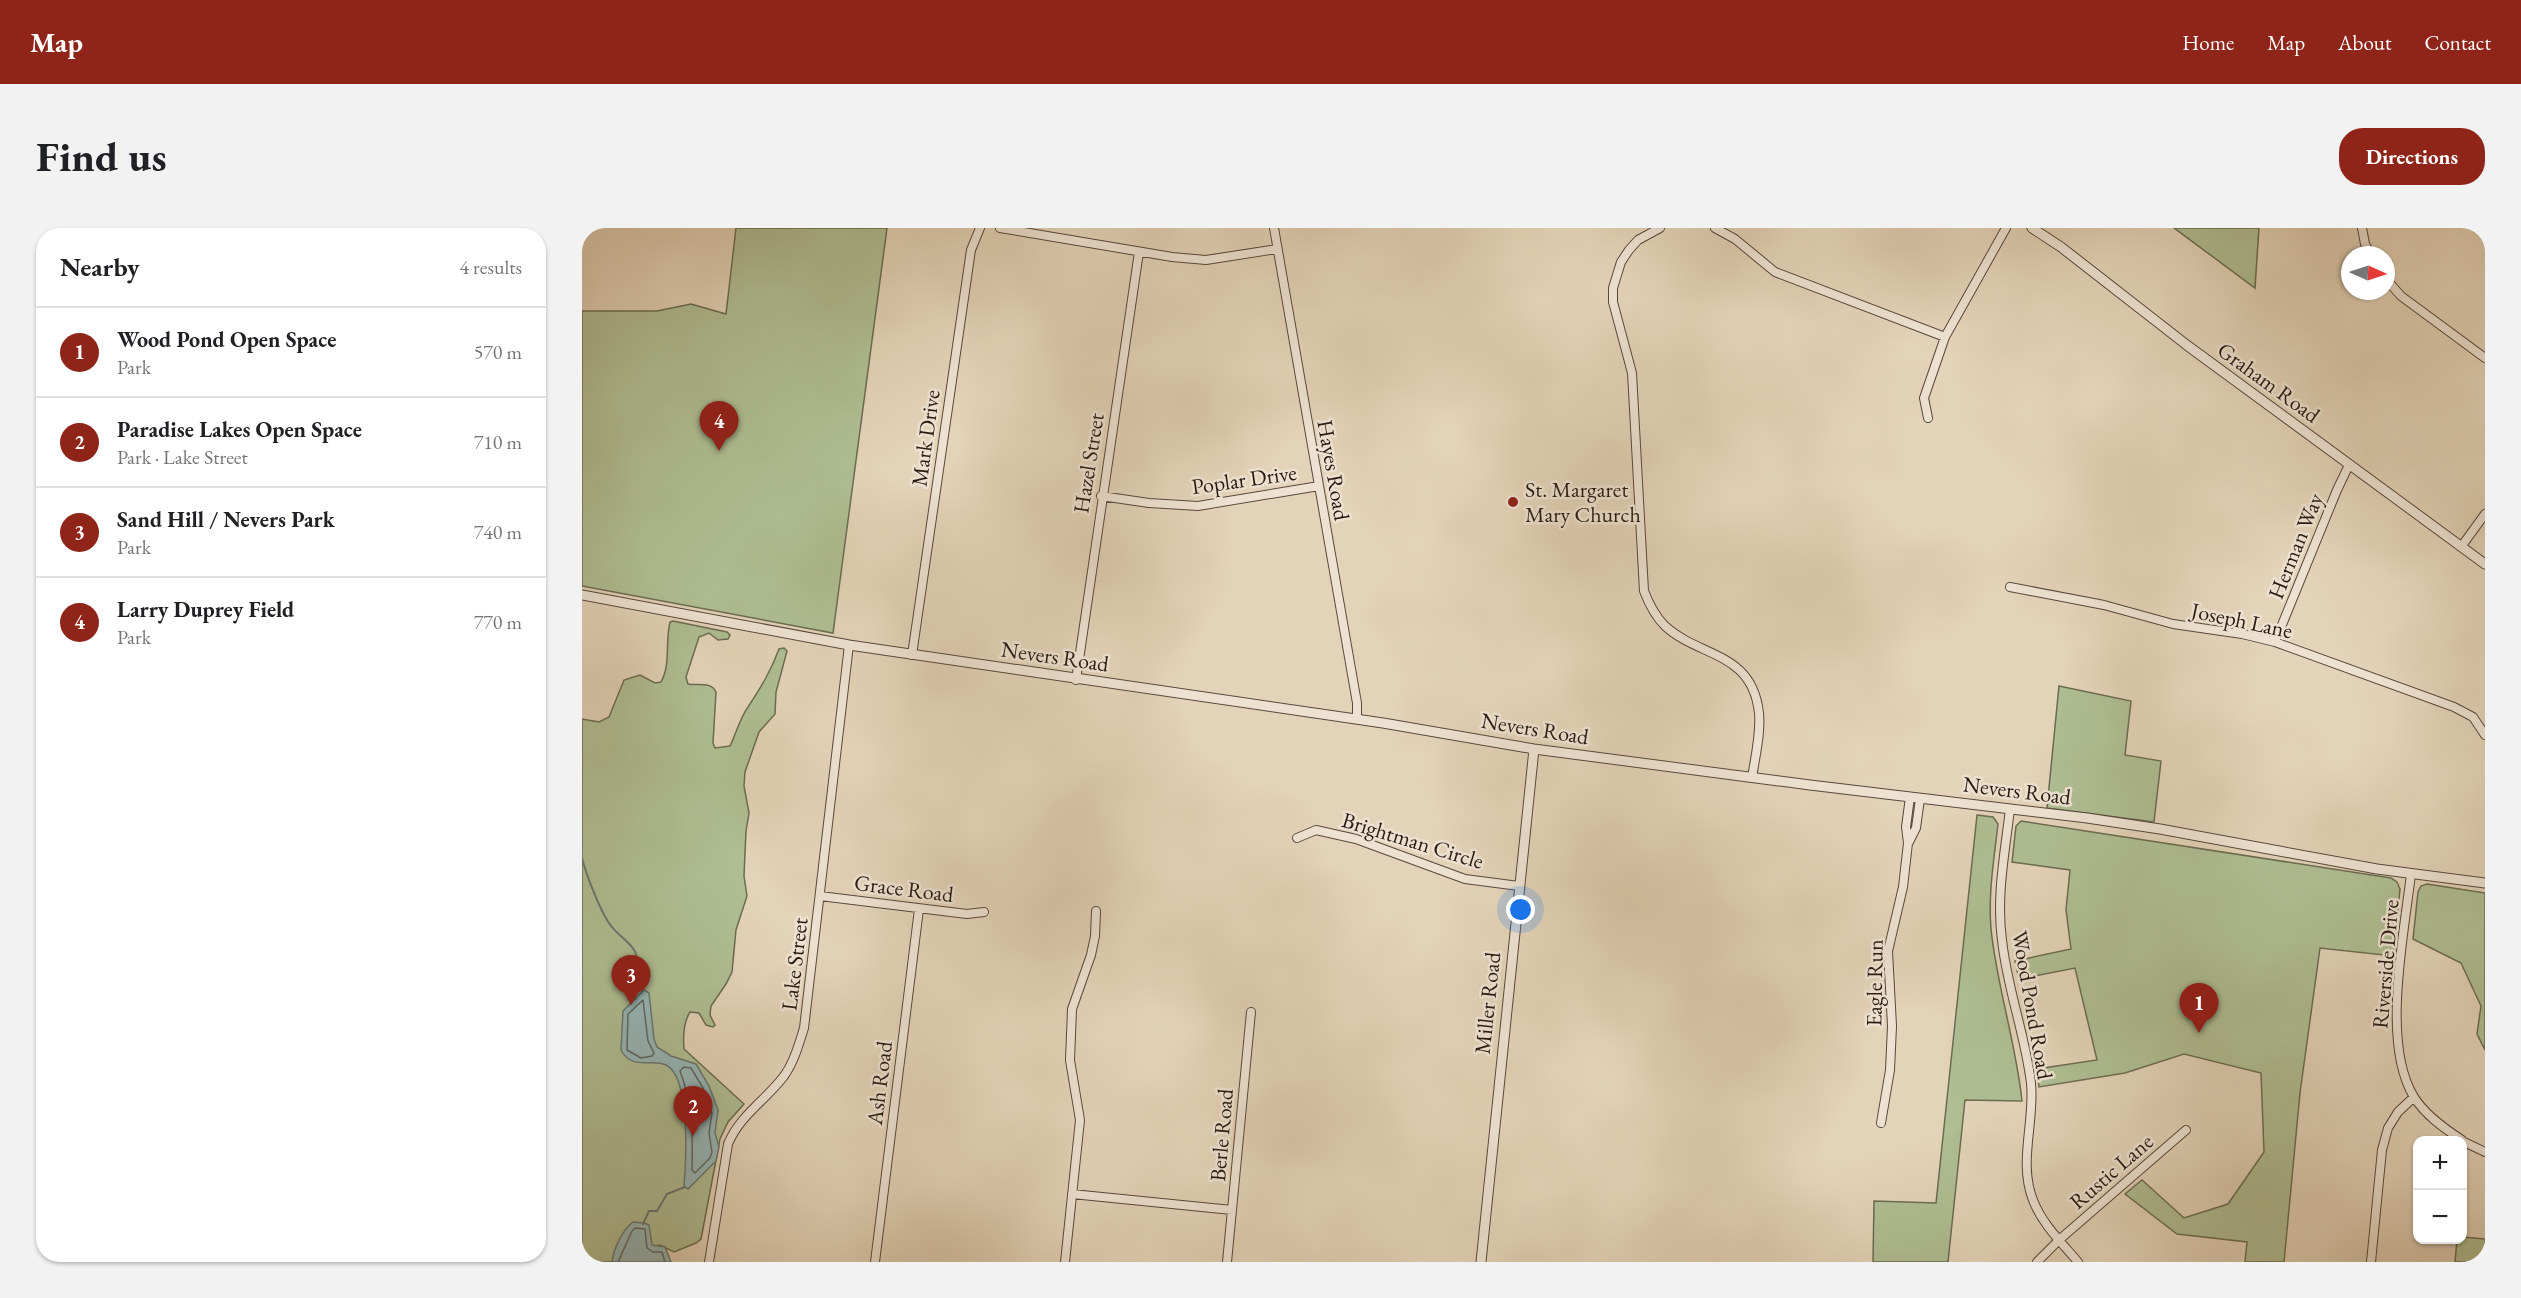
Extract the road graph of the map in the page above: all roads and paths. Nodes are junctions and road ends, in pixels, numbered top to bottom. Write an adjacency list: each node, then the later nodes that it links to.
1 (980, 228): 26 (street, Mark Drive)
2 (1000, 228): 11 (street)
3 (1274, 228): 10 (street, Hayes Road)
4 (1660, 228): 31 (street)
5 (1715, 228): 13 (street)
6 (2006, 228): 13 (street)
7 (2032, 228): 16 (street, Graham Road)
8 (2362, 228): 9 (street)
9 (2366, 246)
10 (1278, 249): 11 (street); 17 (street, Hayes Road)
11 (1139, 252): 18 (street, Hazel Street)
12 (2395, 289): 14 (street)
13 (1945, 337): 15 (street)
14 (2485, 358)
15 (1928, 418)
16 (2349, 465): 20 (street, Graham Road); 24 (street, Herman Way)
17 (1319, 486): 18 (street, Poplar Drive); 28 (street, Hayes Road)
18 (1101, 496): 27 (street, Hazel Street)
19 (2485, 514): 20 (street)
20 (2461, 547): 21 (street, Graham Road)
21 (2485, 564)
22 (2010, 587): 24 (street, Joseph Lane)
23 (582, 595): 25 (street, Nevers Road)
24 (2275, 642): 29 (street, Joseph Lane)
25 (849, 645): 26 (street, Nevers Road); 40 (street, Lake Street)
26 (912, 655): 27 (street, Nevers Road)
27 (1076, 680): 28 (street, Nevers Road)
28 (1357, 719): 30 (street, Nevers Road)
29 (2485, 735)
30 (1534, 749): 31 (street, Nevers Road); 39 (street, Miller Road)
31 (1752, 778): 32 (street, Nevers Road)
32 (1910, 797): 33 (street, Nevers Road); 36 (street, Eagle Run)
33 (1920, 799): 34 (street, Nevers Road); 36 (street, Eagle Run)
34 (2010, 809): 37 (street, Nevers Road); 53 (street, Wood Pond Road)
35 (1298, 838): 39 (street, Brightman Circle)
36 (1908, 843): 46 (street, Eagle Run)
37 (2410, 874): 38 (street, Nevers Road); 45 (street, Riverside Drive)
38 (2485, 884)
39 (1519, 886): 58 (street, Miller Road)
40 (820, 896): 41 (street, Grace Road); 54 (street, Lake Street)
41 (919, 909): 43 (street, Grace Road); 55 (street, Ash Road)
42 (1096, 911): 51 (street)
43 (984, 912)
44 (1251, 1012): 52 (street, Berle Road)
45 (2414, 1097): 48 (street, Riverside Drive); 61 (street)
46 (1881, 1123)
47 (2186, 1130): 53 (street, Rustic Lane)
48 (2455, 1136)
49 (2467, 1143): 50 (street, Riverside Drive)
50 (2485, 1152)
51 (1072, 1194): 52 (street); 56 (street)
52 (1232, 1210): 57 (street, Berle Road)
53 (2059, 1240): 59 (street); 60 (street, Wood Pond Road)
54 (710, 1262)
55 (874, 1262)
56 (1065, 1262)
57 (1227, 1262)
58 (1481, 1262)
59 (2037, 1262)
60 (2079, 1262)
61 (2371, 1262)

